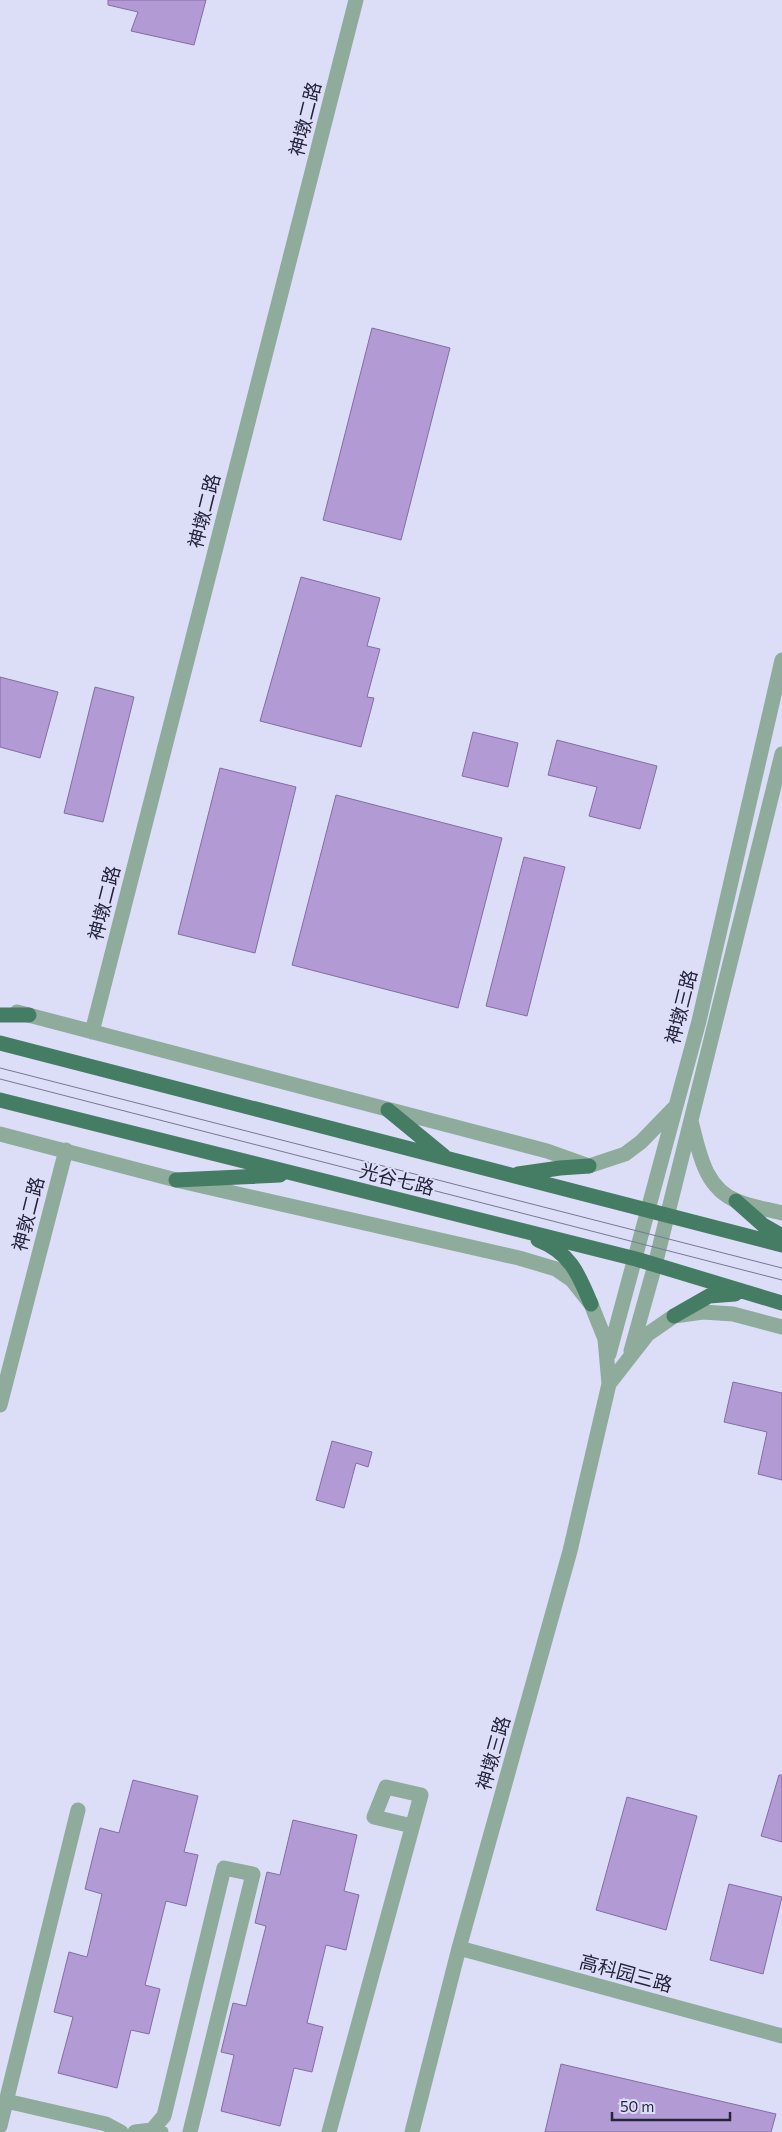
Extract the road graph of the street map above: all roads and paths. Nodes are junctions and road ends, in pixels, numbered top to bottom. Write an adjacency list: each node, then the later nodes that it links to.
1 (356, 0): 7 (street, 神墩二路)
2 (782, 660): 10 (street, 神墩三路)
3 (782, 754): 12 (street, 神墩三路)
4 (0, 1008): 6 (street)
5 (0, 1015): 6 (main road)
6 (29, 1016): 7 (street)
7 (92, 1032): 11 (street)
8 (0, 1043): 15 (main road, 光谷七路)
9 (0, 1100): 17 (main road, 光谷七路)
10 (676, 1106): 16 (street); 21 (street, 神墩三路)
11 (388, 1110): 15 (main road); 16 (street)
12 (691, 1120): 20 (street); 23 (street, 神墩三路)
13 (0, 1134): 14 (street)
14 (66, 1150): 19 (street); 37 (street, 神敦二路)
15 (447, 1159): 18 (main road, 光谷七路)
16 (589, 1166): 18 (main road)
17 (297, 1175): 19 (main road); 24 (main road, 光谷七路)
18 (510, 1175): 21 (main road, 光谷七路)
19 (176, 1180): 31 (street)
20 (736, 1201): 22 (street); 25 (main road)
21 (648, 1211): 23 (main road, 光谷七路); 27 (street, 神墩三路)
22 (782, 1213)
23 (666, 1216): 26 (main road, 光谷七路); 28 (street, 神墩三路)
24 (497, 1224): 27 (main road, 光谷七路); 31 (main road)
25 (782, 1236)
26 (782, 1245)
27 (636, 1260): 28 (main road, 光谷七路); 35 (street, 神墩三路)
28 (655, 1265): 29 (main road, 光谷七路); 34 (street, 神墩三路)
29 (745, 1293): 30 (main road, 光谷七路); 32 (main road)
30 (782, 1303)
31 (591, 1304): 35 (street)
32 (674, 1316): 33 (street); 34 (street)
33 (782, 1327)
34 (630, 1358): 36 (street)
35 (607, 1362): 36 (street)
36 (609, 1384): 40 (street, 神墩三路)
37 (0, 1405)
38 (78, 1810): 42 (street)
39 (412, 1826): 48 (street)
40 (459, 1948): 41 (street, 高科园三路); 49 (street, 神墩三路)
41 (782, 2036)
42 (6, 2101): 43 (street); 45 (street)
43 (0, 2126)
44 (157, 2131): 46 (street); 47 (street)
45 (121, 2132)
46 (135, 2132)
47 (190, 2132)
48 (329, 2132)
49 (412, 2132)

